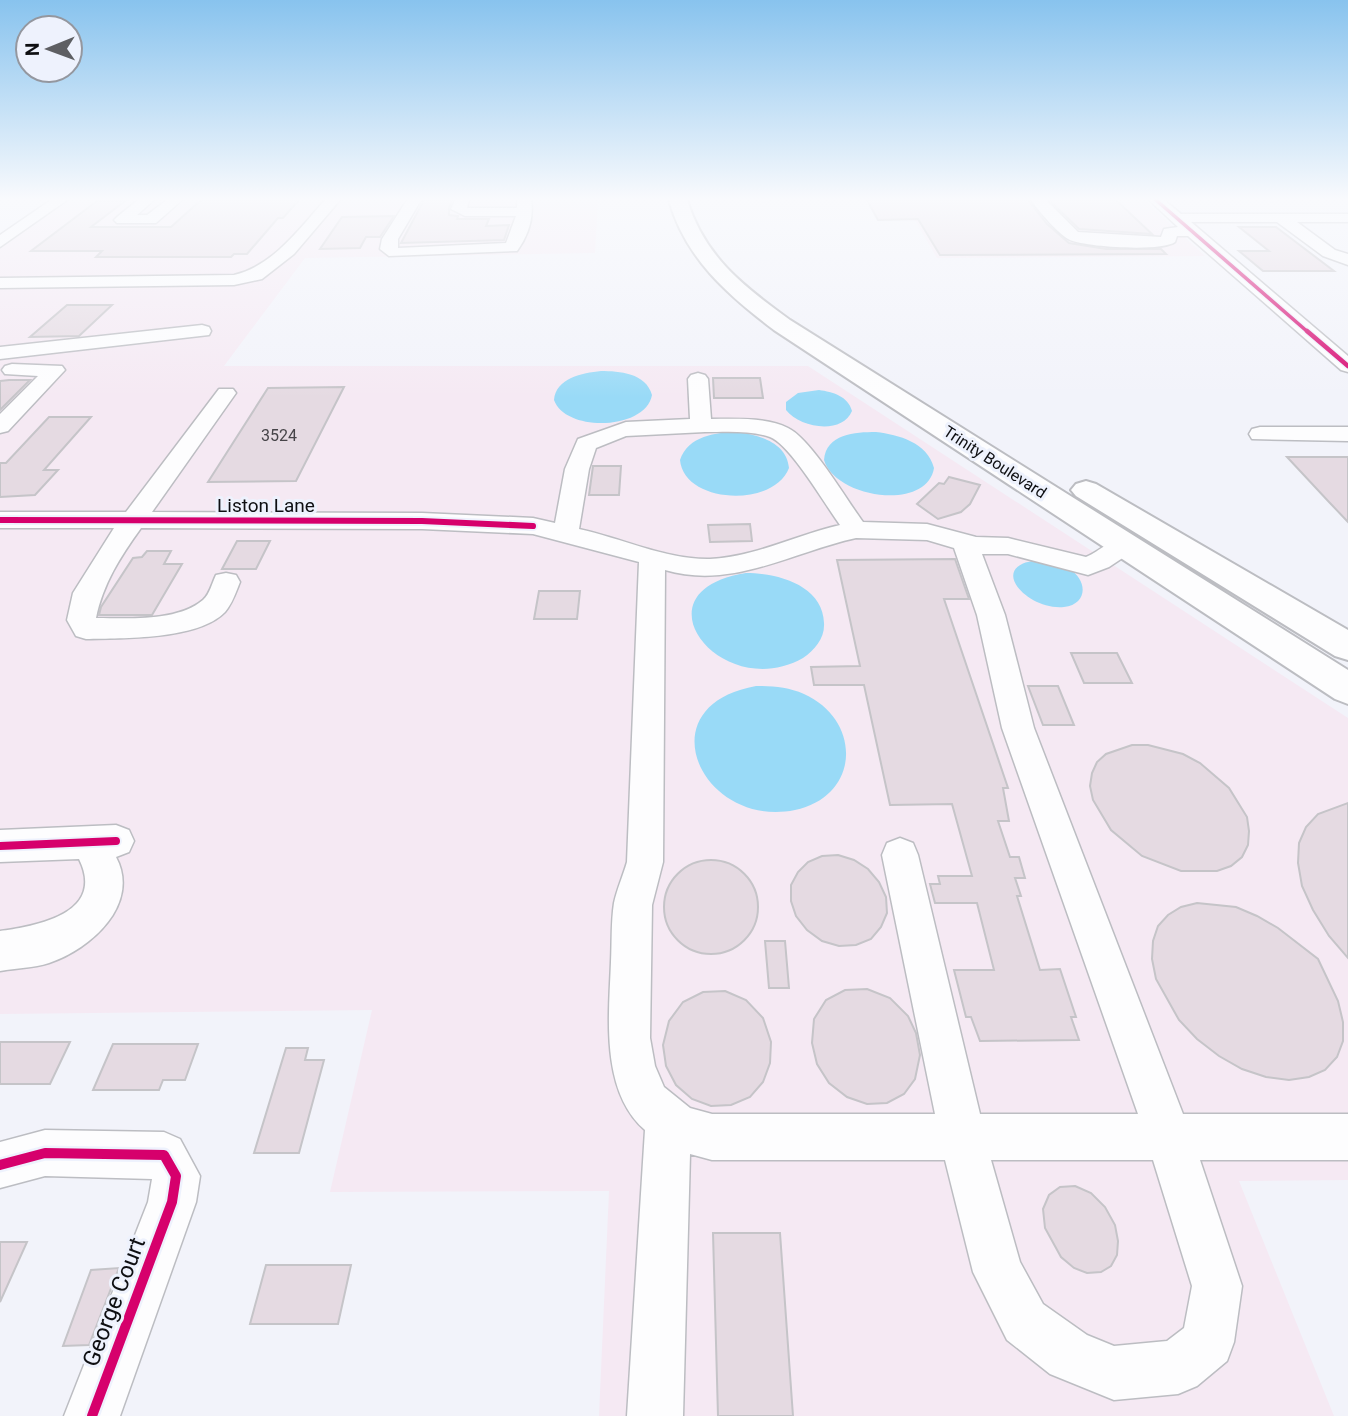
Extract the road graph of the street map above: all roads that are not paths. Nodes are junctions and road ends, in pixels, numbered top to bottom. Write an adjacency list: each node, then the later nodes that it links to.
1 (268, 266): 5 (street)
2 (717, 266): 20 (main road, Trinity Boulevard)
3 (748, 266): 20 (main road, Trinity Boulevard)
4 (1233, 266): 8 (street)
5 (0, 283)
6 (202, 331): 7 (street)
7 (0, 354)
8 (1348, 366)
9 (0, 370): 12 (street)
10 (698, 379): 13 (street)
11 (226, 393): 17 (street)
12 (0, 426)
13 (701, 426): 18 (street); 19 (street)
14 (1348, 434): 15 (street)
15 (1260, 435)
16 (0, 520): 17 (street, Liston Lane)
17 (135, 520): 19 (street, Liston Lane); 23 (street)
18 (856, 530): 21 (street, Liston Lane); 22 (street, Liston Lane)
19 (566, 533): 22 (street, Liston Lane)
20 (1138, 537): 21 (street, Liston Lane); 24 (main road, Trinity Boulevard); 25 (main road, Trinity Boulevard)
21 (967, 542): 31 (street)
22 (652, 558): 29 (street)
23 (226, 582)
24 (1348, 647)
25 (1348, 689)
26 (0, 846): 28 (street)
27 (900, 855): 30 (street)
28 (0, 951)
29 (668, 1120): 30 (street); 35 (street)
30 (965, 1137): 31 (street); 31 (street)
31 (1169, 1137): 32 (street)
32 (1348, 1137)
33 (0, 1165): 34 (street, George Court)
34 (92, 1416)
35 (655, 1416)

